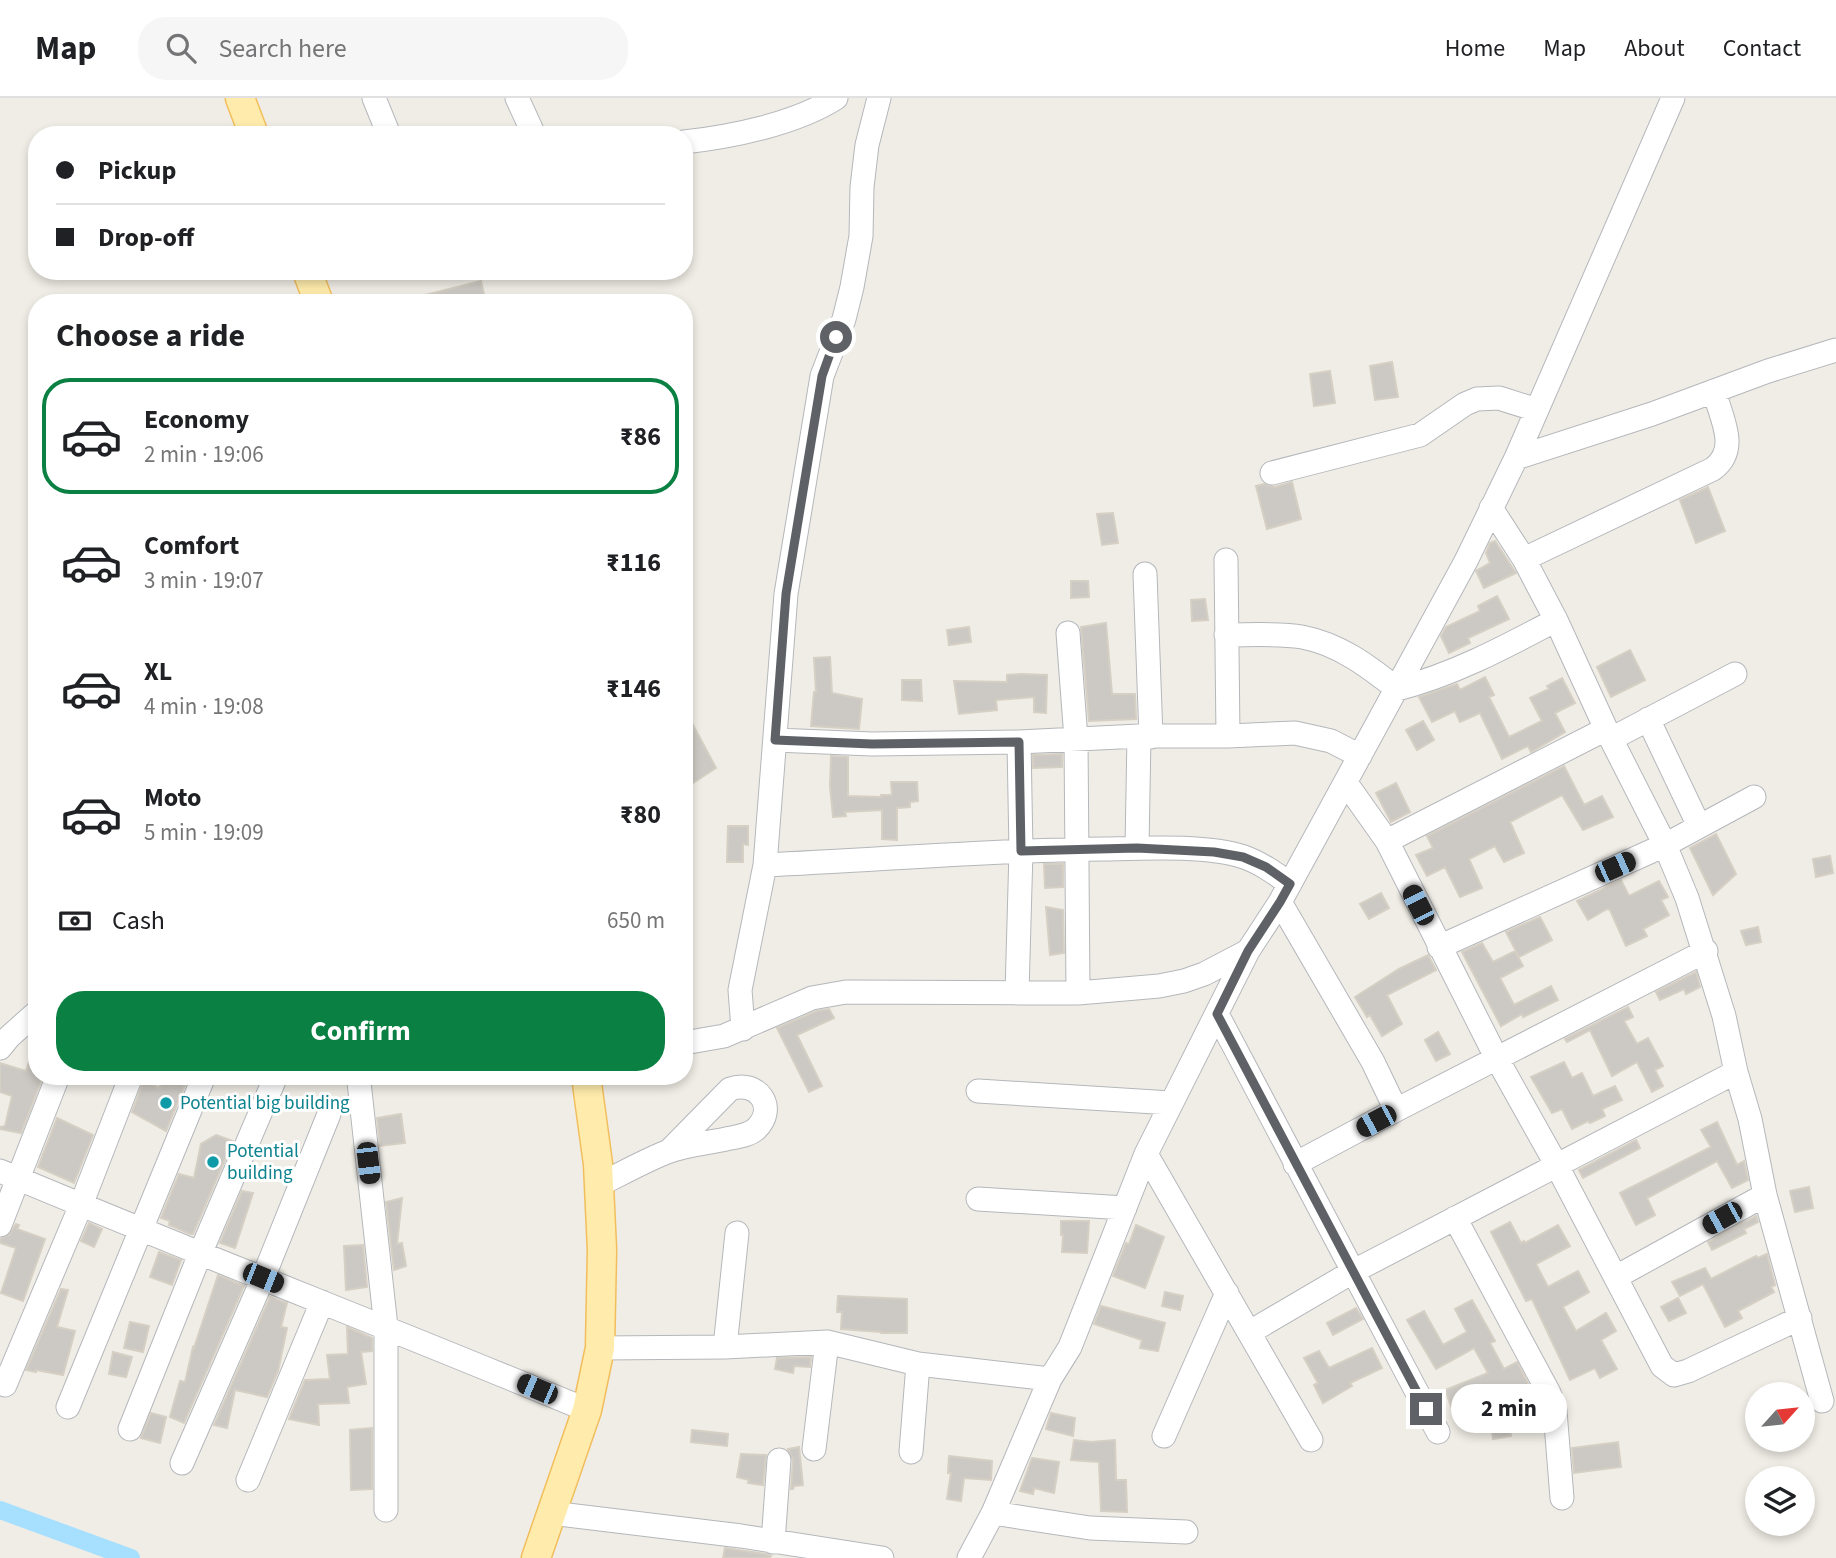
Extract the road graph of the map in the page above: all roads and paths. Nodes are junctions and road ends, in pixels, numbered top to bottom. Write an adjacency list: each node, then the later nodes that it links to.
1 (240, 98): 7 (main road)
2 (374, 98): 8 (street)
3 (517, 98): 9 (street)
4 (836, 98): 10 (street)
5 (878, 98): 30 (street)
6 (1674, 98): 13 (street)
7 (251, 126)
8 (385, 126)
9 (530, 126)
10 (693, 141)
11 (1836, 350): 12 (street)
12 (1714, 391): 14 (street); 17 (street)
13 (1537, 410): 14 (street); 15 (street)
14 (1516, 458): 16 (street)
15 (1272, 473)
16 (1491, 508): 17 (street); 24 (street)
17 (1524, 559): 20 (street)
18 (1226, 560): 22 (street)
19 (1145, 574): 27 (street)
20 (1556, 620): 24 (street); 26 (street)
21 (1068, 633): 29 (street)
22 (1226, 635): 24 (street); 28 (street)
23 (1735, 674): 25 (street)
24 (1397, 689): 32 (street)
25 (1648, 719): 26 (street); 35 (street)
26 (1609, 734): 36 (street); 37 (street)
27 (1145, 736): 28 (street); 29 (street); 38 (street)
28 (1228, 736): 32 (street)
29 (1076, 739): 31 (street); 39 (street)
30 (775, 740): 31 (street); 41 (street)
31 (1019, 742): 40 (street)
32 (1360, 756): 33 (street)
33 (1346, 783): 36 (street); 42 (street)
34 (1754, 797): 35 (street)
35 (1699, 826): 37 (street)
36 (1387, 842): 43 (street)
37 (1665, 845): 43 (street); 45 (street)
38 (1137, 848): 39 (street); 42 (street)
39 (1078, 849): 40 (street); 47 (street)
40 (1021, 851): 41 (street); 46 (street)
41 (765, 865): 50 (street)
42 (1285, 893): 44 (street); 63 (street)
43 (1439, 947): 53 (street)
44 (1248, 951): 47 (street); 48 (street)
45 (1706, 951): 53 (street); 54 (street)
46 (1017, 993): 47 (street); 50 (street)
47 (1077, 993)
48 (1217, 1014): 62 (street); 67 (street)
49 (28, 1020): 52 (street)
50 (743, 1029): 51 (street)
51 (693, 1042)
52 (0, 1048)
53 (1496, 1057): 63 (street); 68 (street)
54 (1736, 1072): 68 (street); 71 (street)
55 (54, 1085): 69 (street)
56 (128, 1085): 73 (street)
57 (200, 1085): 77 (street)
58 (272, 1085): 79 (street)
59 (359, 1085): 86 (street)
60 (587, 1085): 70 (main road)
61 (978, 1091): 62 (street)
62 (1171, 1103): 66 (street)
63 (1396, 1110): 67 (street)
64 (329, 1114): 82 (street)
65 (669, 1151): 70 (street)
66 (1146, 1154): 74 (street); 83 (street)
67 (1295, 1164): 80 (street)
68 (1556, 1164): 75 (street); 81 (street)
69 (9, 1175): 73 (street); 76 (street)
70 (599, 1185): 90 (main road)
71 (1765, 1195): 81 (street); 85 (street)
72 (978, 1199): 74 (street)
73 (81, 1205): 77 (street); 93 (street)
74 (1125, 1208): 92 (street)
75 (1455, 1218): 80 (street); 106 (street)
76 (0, 1226)
77 (142, 1231): 79 (street); 95 (street)
78 (737, 1233): 89 (street)
79 (200, 1254): 82 (street); 97 (street)
80 (1354, 1271): 87 (street); 98 (street)
81 (1616, 1277): 85 (street)
82 (263, 1278): 84 (street); 104 (street)
83 (1227, 1293): 87 (street); 99 (street)
84 (322, 1302): 86 (street); 105 (street)
85 (1800, 1318): 94 (street)
86 (386, 1327): 96 (street); 107 (street)
87 (1250, 1332): 100 (street)
88 (827, 1342): 89 (street); 91 (street); 101 (street)
89 (725, 1347): 90 (street)
90 (600, 1348): 96 (main road)
91 (918, 1364): 92 (street); 102 (street)
92 (1051, 1379): 109 (street)
93 (5, 1385)
94 (1822, 1401)
95 (68, 1407)
96 (587, 1410): 108 (main road)
97 (130, 1429)
98 (1438, 1432)
99 (1164, 1436)
100 (1311, 1440)
101 (814, 1449)
102 (911, 1452)
103 (779, 1460): 111 (street)
104 (182, 1463)
105 (248, 1480)
106 (1562, 1498)
107 (386, 1510)
108 (551, 1513): 111 (street); 112 (main road)
109 (993, 1513): 110 (street); 114 (street)
110 (1186, 1532)
111 (774, 1542): 113 (street)
112 (536, 1558)
113 (883, 1558)
114 (968, 1558)

